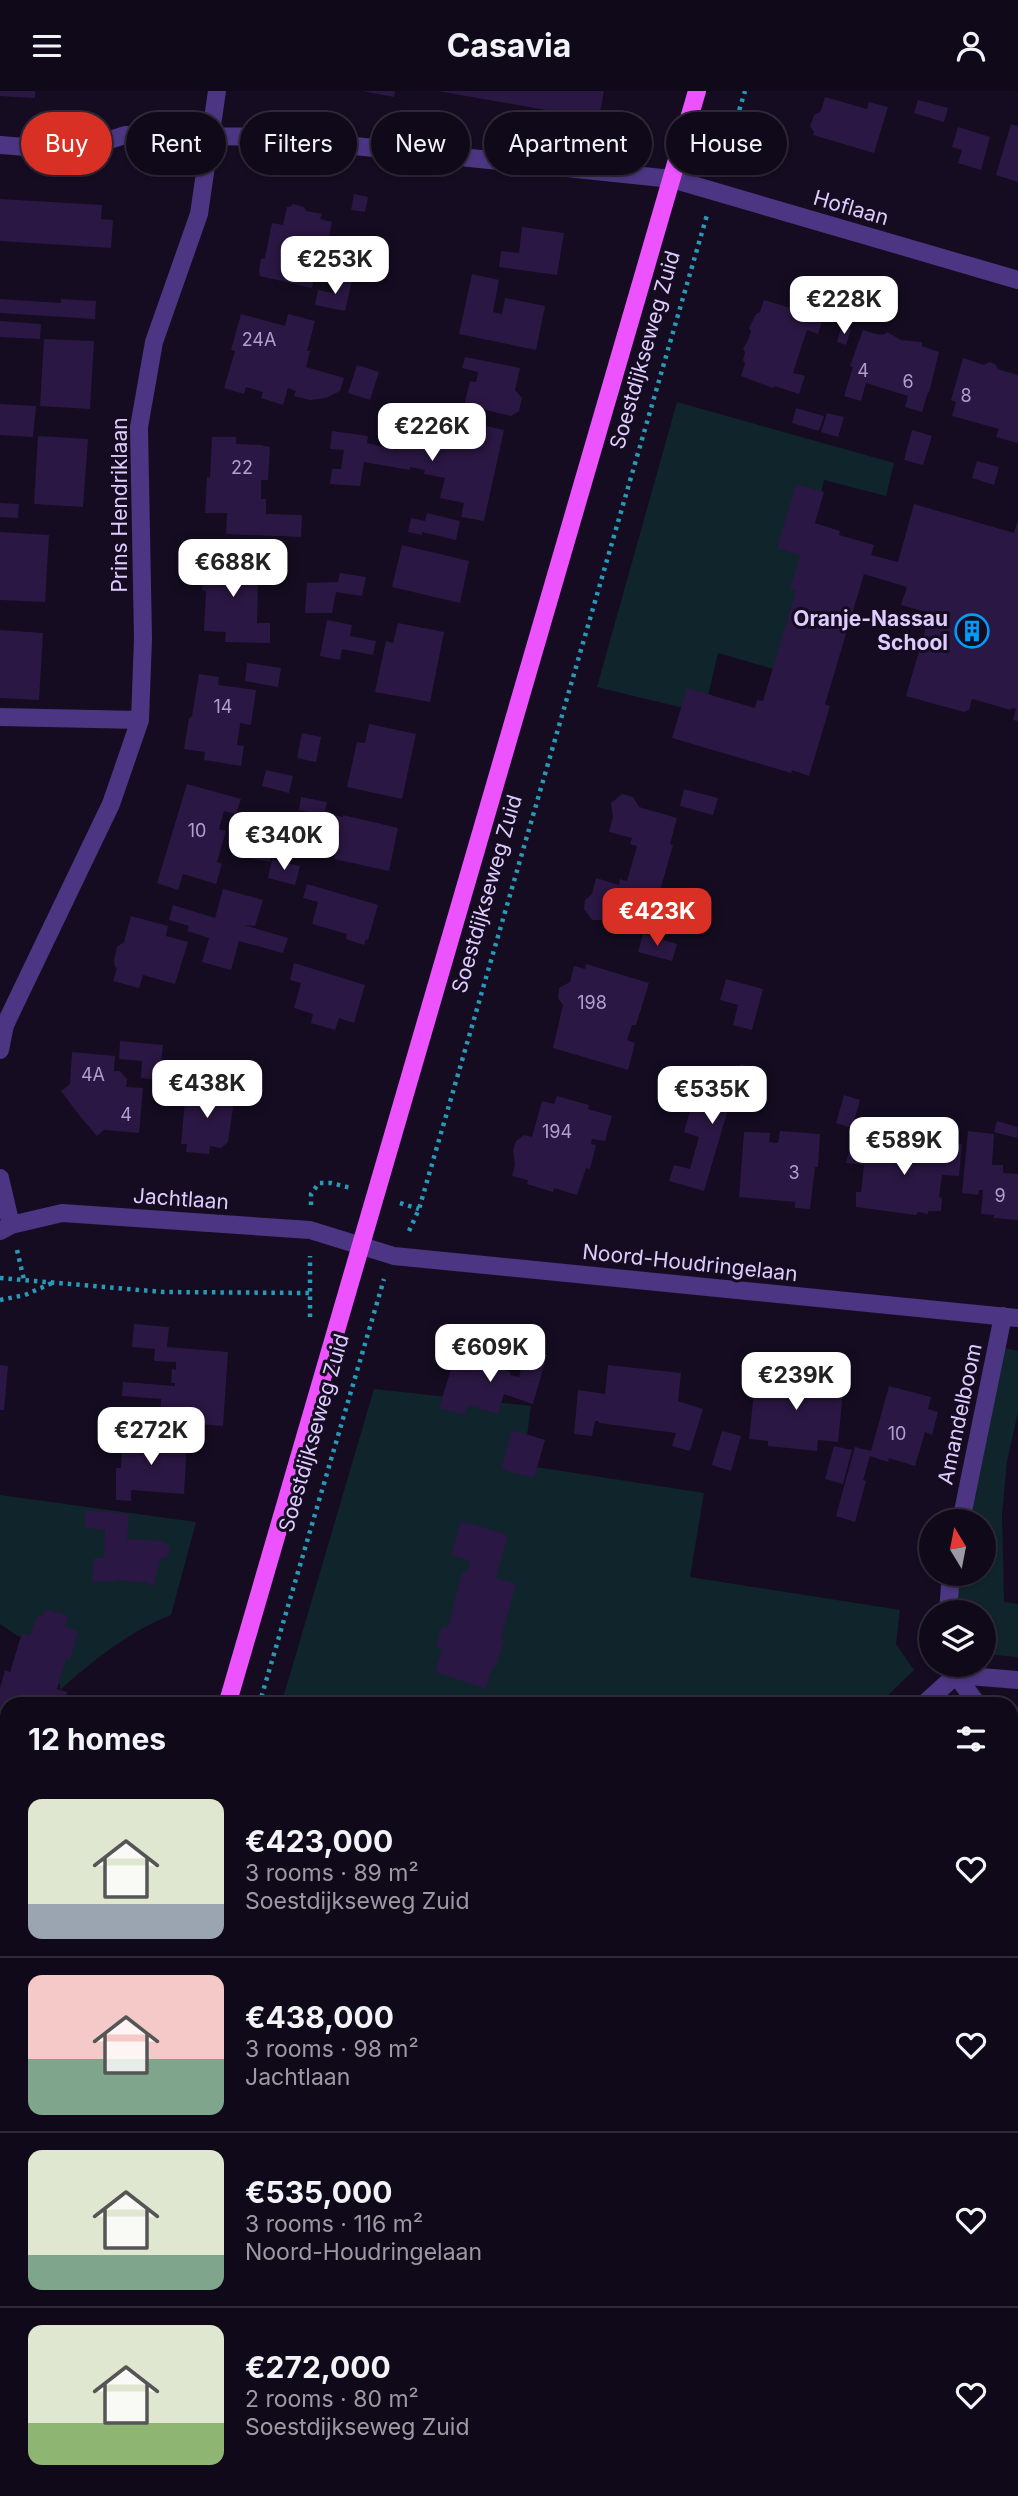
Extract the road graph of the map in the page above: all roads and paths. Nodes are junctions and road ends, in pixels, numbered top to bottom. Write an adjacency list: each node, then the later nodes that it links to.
1 (217, 91): 4 (street, Prins Hendriklaan)
2 (697, 91): 9 (main road, Soestdijkseweg Zuid)
3 (745, 91): 10 (path, Soestdijkseweg Zuid)
4 (215, 112)
5 (126, 135): 7 (street, Hoflaan)
6 (226, 136): 9 (street, Hoflaan)
7 (0, 145)
8 (206, 175): 13 (street, Prins Hendriklaan)
9 (672, 179): 10 (street, Hoflaan); 17 (main road, Soestdijkseweg Zuid)
10 (714, 191): 11 (street, Hoflaan); 18 (path, Soestdijkseweg Zuid)
11 (1018, 280)
12 (0, 717): 13 (street)
13 (139, 720): 14 (street, Prins Hendriklaan)
14 (0, 1050)
15 (0, 1178): 16 (street)
16 (5, 1228): 17 (street, Jachtlaan)
17 (359, 1247): 18 (street, Noord-Houdringelaan); 29 (main road, Soestdijkseweg Zuid)
18 (394, 1256): 23 (street, Noord-Houdringelaan); 30 (path, Soestdijkseweg Zuid)
19 (0, 1278): 20 (path)
20 (53, 1283): 21 (path); 22 (path)
21 (310, 1293)
22 (0, 1300)
23 (1011, 1317): 24 (street, Amandelboom)
24 (964, 1509)
25 (948, 1677): 31 (street)
26 (959, 1677): 32 (street)
27 (996, 1677): 28 (street)
28 (1018, 1680)
29 (229, 1697)
30 (261, 1697)
31 (930, 1697)
32 (973, 1697)

